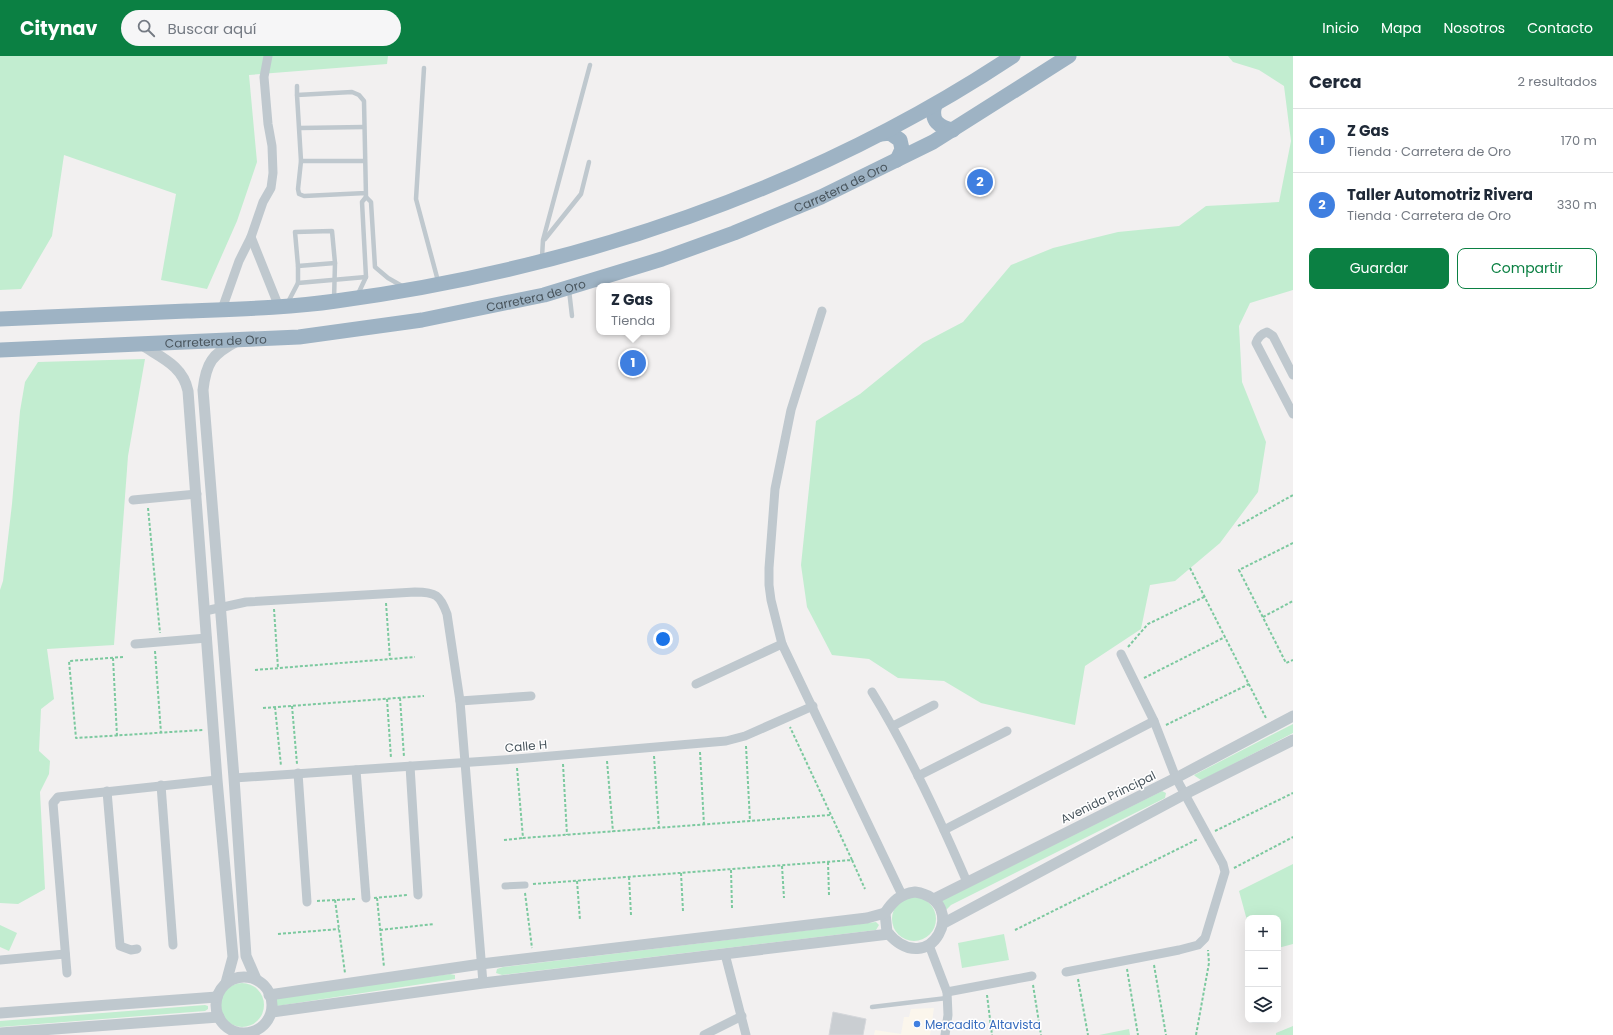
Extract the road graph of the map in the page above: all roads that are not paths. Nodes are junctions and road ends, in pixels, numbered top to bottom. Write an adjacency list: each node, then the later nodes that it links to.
1 (268, 56): 18 (street)
2 (1013, 56): 8 (highway)
3 (1069, 56): 11 (highway, Carretera de Oro)
4 (590, 65): 19 (lane)
5 (424, 68): 26 (lane)
6 (297, 86): 7 (lane)
7 (297, 96): 9 (lane); 10 (lane)
8 (935, 105): 11 (highway); 12 (highway)
9 (364, 127): 10 (lane); 15 (lane)
10 (300, 128): 14 (lane)
11 (953, 130): 13 (highway, Carretera de Oro)
12 (881, 134): 13 (highway); 20 (highway)
13 (897, 160): 27 (highway, Carretera de Oro)
14 (301, 161): 15 (lane); 17 (lane)
15 (364, 161): 17 (lane)
16 (589, 162): 19 (lane)
17 (366, 195): 23 (lane); 28 (lane)
18 (251, 236): 31 (street); 32 (street)
19 (544, 240): 20 (lane)
20 (542, 261): 26 (highway)
21 (335, 264): 22 (lane); 22 (lane); 24 (lane)
22 (298, 266): 25 (lane)
23 (366, 277): 24 (lane); 29 (lane)
24 (335, 280): 25 (lane); 30 (lane)
25 (298, 282): 31 (lane)
26 (439, 285): 28 (highway)
27 (568, 287): 34 (lane); 36 (highway, Carretera de Oro)
28 (408, 290): 29 (highway)
29 (357, 298): 30 (highway)
30 (334, 301): 31 (highway)
31 (282, 306): 32 (highway)
32 (222, 310): 35 (highway)
33 (822, 311): 48 (street)
34 (572, 316)
35 (0, 319)
36 (237, 341): 37 (highway, Carretera de Oro); 44 (street)
37 (142, 345): 38 (highway, Carretera de Oro); 42 (street)
38 (0, 350)
39 (1293, 375): 40 (street)
40 (1289, 396): 41 (street)
41 (1293, 414)
42 (198, 494): 43 (street); 45 (street)
43 (133, 500)
44 (220, 609): 45 (street); 53 (street); 66 (street)
45 (205, 611): 46 (street)
46 (207, 638): 47 (street); 68 (street)
47 (135, 644)
48 (782, 644): 50 (street); 55 (street)
49 (1121, 654): 57 (street)
50 (696, 684)
51 (872, 692): 58 (street)
52 (531, 696): 53 (street)
53 (460, 701): 61 (street)
54 (934, 705): 58 (street)
55 (813, 706): 61 (street, Calle H); 77 (street)
56 (1293, 716): 67 (street, Avenida Principal)
57 (1155, 725): 67 (street); 72 (street)
58 (893, 726): 65 (street)
59 (1007, 731): 65 (street)
60 (1293, 740): 71 (street)
61 (464, 763): 62 (street, Calle H); 90 (street)
62 (407, 766): 63 (street, Calle H); 76 (street)
63 (356, 770): 64 (street, Calle H); 78 (street)
64 (298, 773): 66 (street, Calle H); 80 (street)
65 (918, 776): 72 (street)
66 (234, 778): 68 (street); 94 (street)
67 (1176, 778): 71 (street); 73 (street, Avenida Principal)
68 (217, 780): 69 (street); 95 (street)
69 (161, 785): 70 (street); 84 (street)
70 (106, 791): 86 (street); 87 (street)
71 (1185, 794): 82 (street); 91 (street)
72 (944, 830): 73 (street)
73 (967, 882): 79 (street, Avenida Principal)
74 (525, 885): 75 (street)
75 (505, 886)
76 (418, 895)
77 (902, 895): 79 (street); 81 (street)
78 (366, 898)
79 (934, 899): 82 (street)
80 (307, 902)
81 (886, 914): 83 (street); 90 (street)
82 (944, 923): 85 (street)
83 (890, 934): 85 (street); 88 (street)
84 (173, 945)
85 (929, 945): 98 (street)
86 (137, 949)
87 (65, 954): 89 (street); 92 (street)
88 (725, 954): 96 (street); 103 (street)
89 (0, 960)
90 (481, 964): 96 (street); 97 (street)
91 (1066, 972)
92 (67, 973)
93 (1032, 976): 98 (street)
94 (256, 979): 95 (street); 97 (street)
95 (226, 983): 99 (street)
96 (483, 983): 101 (street)
97 (269, 994): 101 (street)
98 (947, 995): 100 (lane); 109 (street)
99 (217, 997): 102 (street); 104 (street)
100 (872, 1007)
101 (272, 1012): 105 (street)
102 (0, 1013)
103 (742, 1016): 107 (street); 108 (street)
104 (226, 1026): 105 (street); 106 (street)
105 (255, 1032)
106 (0, 1033)
107 (704, 1035)
108 (746, 1035)
109 (945, 1035)

